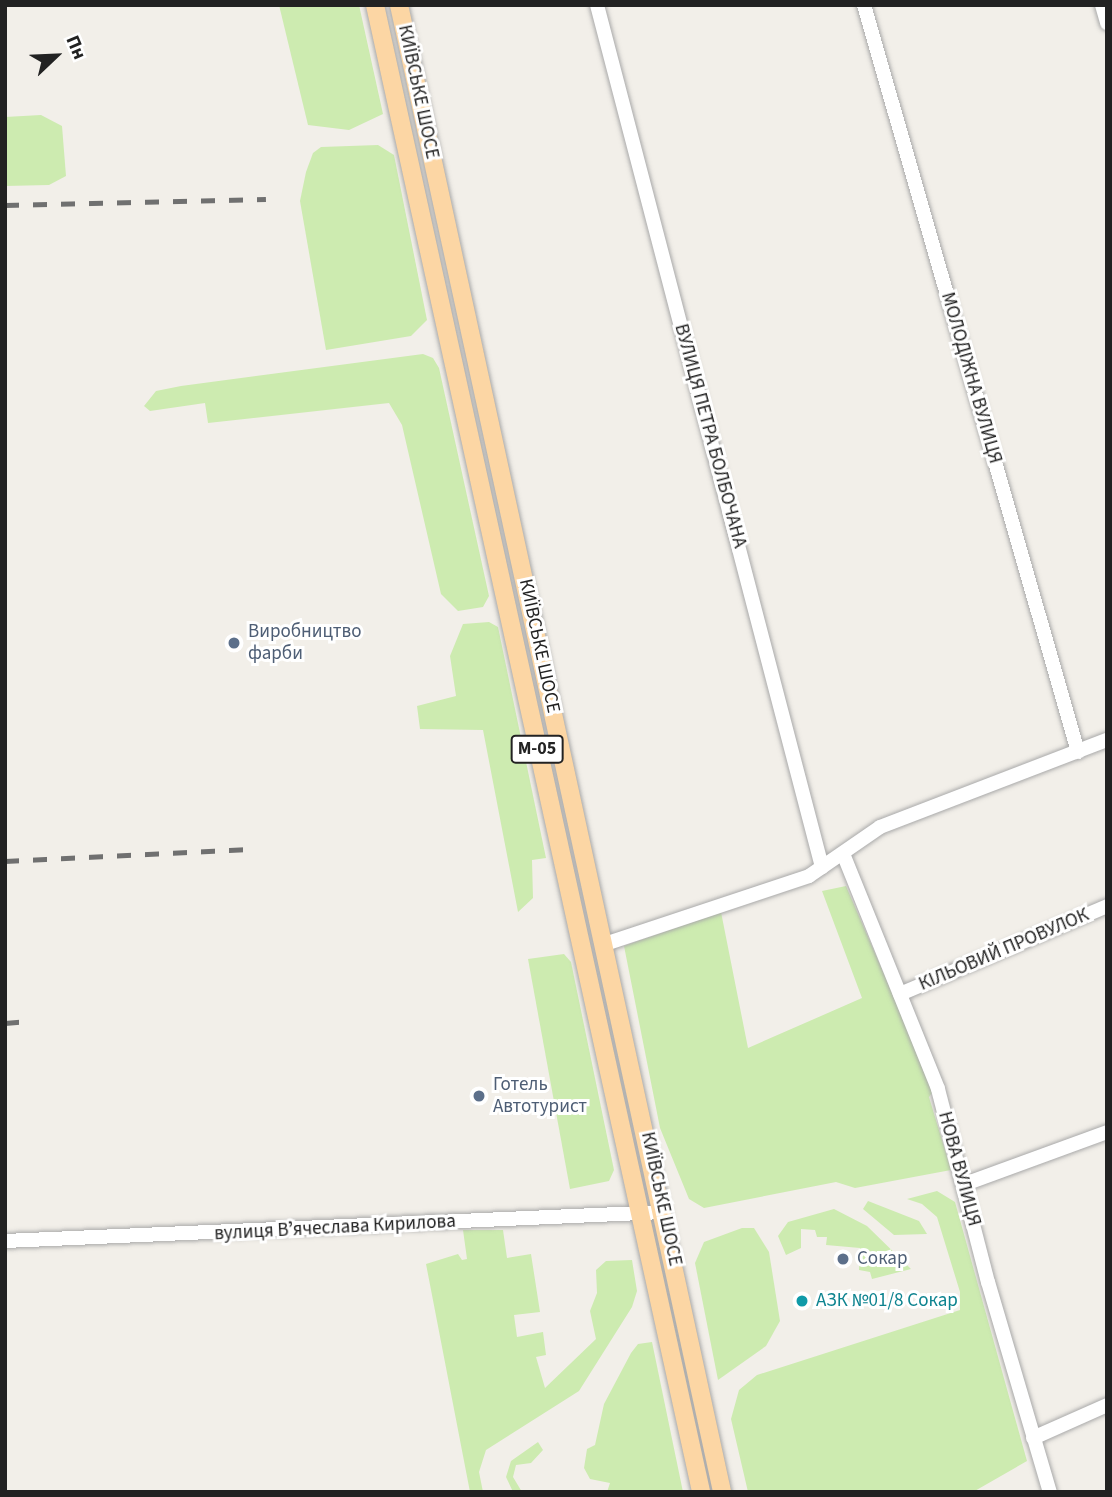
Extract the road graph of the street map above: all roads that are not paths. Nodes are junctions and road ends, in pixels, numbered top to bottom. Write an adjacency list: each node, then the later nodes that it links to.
1 (375, 5): 17 (main road, М-05)
2 (399, 5): 12 (main road, КИЇВСЬКЕ ШОСЕ / М-05)
3 (597, 5): 10 (street, ВУЛИЦЯ ПЕТРА БОЛБОЧАНА)
4 (864, 5): 8 (street, МОЛОДІЖНА ВУЛИЦЯ)
5 (1102, 5): 6 (street)
6 (1107, 23)
7 (1107, 740): 8 (street)
8 (1078, 752): 9 (street)
9 (844, 856): 10 (street); 13 (street, НОВА ВУЛИЦЯ)
10 (822, 867): 12 (street)
11 (1107, 906): 13 (street, КІЛЬОВИЙ ПРОВУЛОК)
12 (605, 944): 16 (main road, КИЇВСЬКЕ ШОСЕ / М-05)
13 (901, 994): 15 (street, НОВА ВУЛИЦЯ)
14 (1107, 1132): 15 (street)
15 (965, 1184): 20 (street, НОВА ВУЛИЦЯ)
16 (664, 1212): 17 (street, вулиця Вʼячеслава Кирилова); 22 (main road, КИЇВСЬКЕ ШОСЕ / М-05)
17 (641, 1213): 18 (street, вулиця Вʼячеслава Кирилова); 21 (main road, М-05)
18 (5, 1241)
19 (1107, 1405): 20 (street)
20 (1033, 1438): 23 (street, НОВА ВУЛИЦЯ)
21 (701, 1492)
22 (722, 1492)
23 (1050, 1492)

